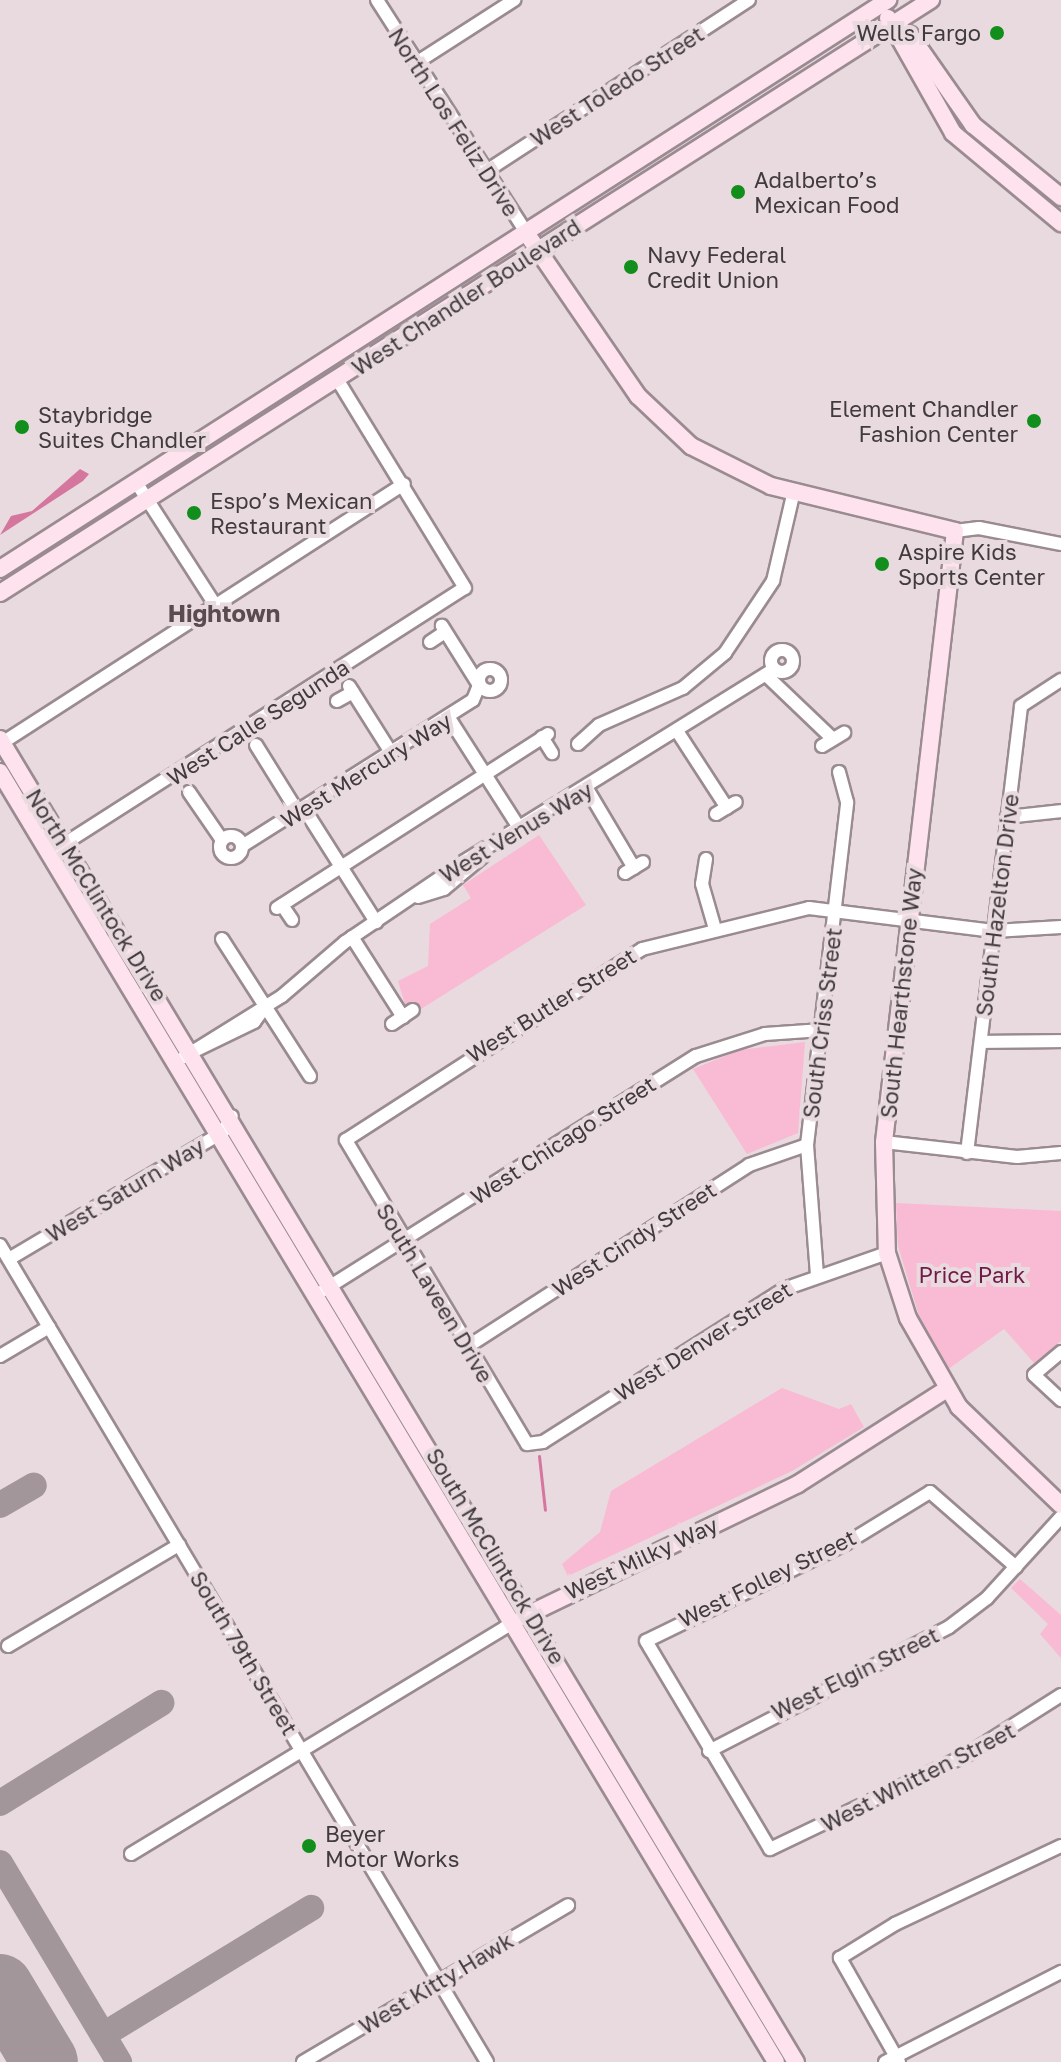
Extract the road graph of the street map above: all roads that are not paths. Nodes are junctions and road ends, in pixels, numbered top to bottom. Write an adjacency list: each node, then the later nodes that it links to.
1 (377, 0): 7 (street, North Los Feliz Drive)
2 (514, 0): 7 (street)
3 (749, 0): 10 (street, West Toledo Street)
4 (931, 0): 6 (main road, West Chandler Boulevard)
5 (881, 2): 6 (main road); 13 (main road, West Chandler Boulevard)
6 (892, 25): 8 (main road); 9 (main road); 13 (main road, West Chandler Boulevard)
7 (416, 63): 10 (street, North Los Feliz Drive)
8 (965, 116): 9 (main road); 11 (main road)
9 (953, 133): 12 (main road)
10 (485, 172): 13 (street, North Los Feliz Drive)
11 (1061, 197)
12 (1061, 223)
13 (532, 242): 14 (main road, West Chandler Boulevard); 15 (main road, West Chandler Boulevard); 17 (main road)
14 (337, 379): 16 (street); 18 (main road, West Chandler Boulevard)
15 (136, 482): 18 (street); 21 (main road, West Chandler Boulevard)
16 (404, 484): 23 (street); 47 (street, West Calle Segunda)
17 (794, 491): 19 (main road); 31 (street)
18 (147, 498): 22 (main road, West Chandler Boulevard); 23 (street)
19 (955, 531): 20 (street); 53 (main road, South Hearthstone Way)
20 (1061, 544)
21 (0, 569)
22 (0, 593)
23 (216, 606): 30 (street)
24 (430, 642): 27 (street, West Mercury Way)
25 (1061, 680): 43 (street, South Hazelton Drive)
26 (337, 701): 34 (street)
27 (449, 718): 34 (street, West Mercury Way); 37 (street)
28 (679, 734): 29 (street, West Venus Way); 38 (street, West Venus Way); 40 (street)
29 (833, 739)
30 (1, 741): 47 (main road, North McClintock Drive)
31 (578, 744)
32 (256, 745): 42 (street)
33 (552, 753): 37 (street)
34 (392, 754): 42 (street, West Mercury Way)
35 (0, 772): 47 (main road, North McClintock Drive)
36 (839, 772): 51 (street, South Criss Street)
37 (485, 775): 44 (street); 49 (street)
38 (586, 787): 44 (street, West Venus Way); 50 (street)
39 (189, 792): 45 (street)
40 (726, 808)
41 (1061, 811): 43 (street)
42 (302, 812): 46 (street, West Mercury Way); 49 (street)
43 (1007, 817): 57 (street, South Hazelton Drive)
44 (520, 829): 54 (street, West Venus Way)
45 (222, 840): 46 (street); 46 (street)
46 (242, 846)
47 (58, 850): 65 (main road, North McClintock Drive)
48 (706, 859): 56 (street)
49 (341, 867): 52 (street); 54 (street)
50 (634, 868)
51 (835, 911): 53 (street, West Butler Street); 56 (street, West Butler Street); 62 (street, South Criss Street)
52 (292, 920)
53 (909, 920): 57 (street, West Butler Street); 70 (main road, South Hearthstone Way)
54 (376, 922): 58 (street)
55 (1061, 927): 57 (street, West Butler Street)
56 (715, 929): 69 (street, West Butler Street)
57 (994, 931): 64 (street, South Hazelton Drive)
58 (352, 937): 60 (street); 61 (street)
59 (221, 939): 60 (street)
60 (265, 1007): 65 (street); 66 (street)
61 (402, 1017)
62 (822, 1030): 71 (street, South Criss Street); 74 (street, West Chicago Street)
63 (1061, 1041): 64 (street)
64 (981, 1042): 72 (street, South Hazelton Drive)
65 (186, 1055): 67 (main road, South McClintock Drive); 68 (main road, South McClintock Drive)
66 (310, 1076)
67 (232, 1115): 68 (street, West Saturn Way); 79 (main road, South McClintock Drive)
68 (223, 1132): 77 (street, West Saturn Way); 79 (main road, South McClintock Drive)
69 (346, 1140): 74 (street, South Laveen Drive)
70 (884, 1142): 72 (street); 76 (main road, South Hearthstone Way)
71 (807, 1145): 78 (street, South Criss Street); 81 (street, West Cindy Street)
72 (967, 1153): 73 (street)
73 (1061, 1153)
74 (405, 1242): 79 (street, West Chicago Street); 81 (street, South Laveen Drive)
75 (0, 1245): 77 (street, South 79th Street)
76 (887, 1253): 78 (street, West Denver Street); 84 (main road, South Hearthstone Way)
77 (9, 1259): 80 (street, South 79th Street)
78 (817, 1275): 86 (street, West Denver Street)
79 (327, 1289): 91 (main road, South McClintock Drive); 92 (main road, South McClintock Drive)
80 (49, 1327): 83 (street); 89 (street, South 79th Street)
81 (467, 1347): 86 (street, South Laveen Drive)
82 (1061, 1352): 85 (street)
83 (0, 1356)
84 (947, 1389): 87 (main road, South Hearthstone Way); 91 (main road, West Milky Way)
85 (1061, 1400)
86 (527, 1444)
87 (1061, 1505)
88 (1061, 1517): 90 (street, West Elgin Street)
89 (179, 1545): 93 (street); 96 (street, South 79th Street)
90 (1016, 1567): 95 (street, West Elgin Street); 95 (street, West Folley Street)
91 (530, 1613): 92 (main road, West Milky Way); 106 (main road, South McClintock Drive)
92 (514, 1622): 96 (street, West Milky Way); 105 (main road, South McClintock Drive)
93 (8, 1646)
94 (1061, 1695): 95 (street, West Whitten Street)
95 (709, 1751)
96 (302, 1752): 98 (street, West Milky Way); 101 (street, South 79th Street)
97 (1061, 1846): 102 (street)
98 (131, 1854)
99 (568, 1905): 101 (street, West Kitty Hawk)
100 (1061, 1972): 102 (street)
101 (439, 1981): 103 (street, West Kitty Hawk); 104 (street, South 79th Street)
102 (893, 2060)
103 (303, 2062)
104 (487, 2062)
105 (776, 2062)
106 (796, 2062)

